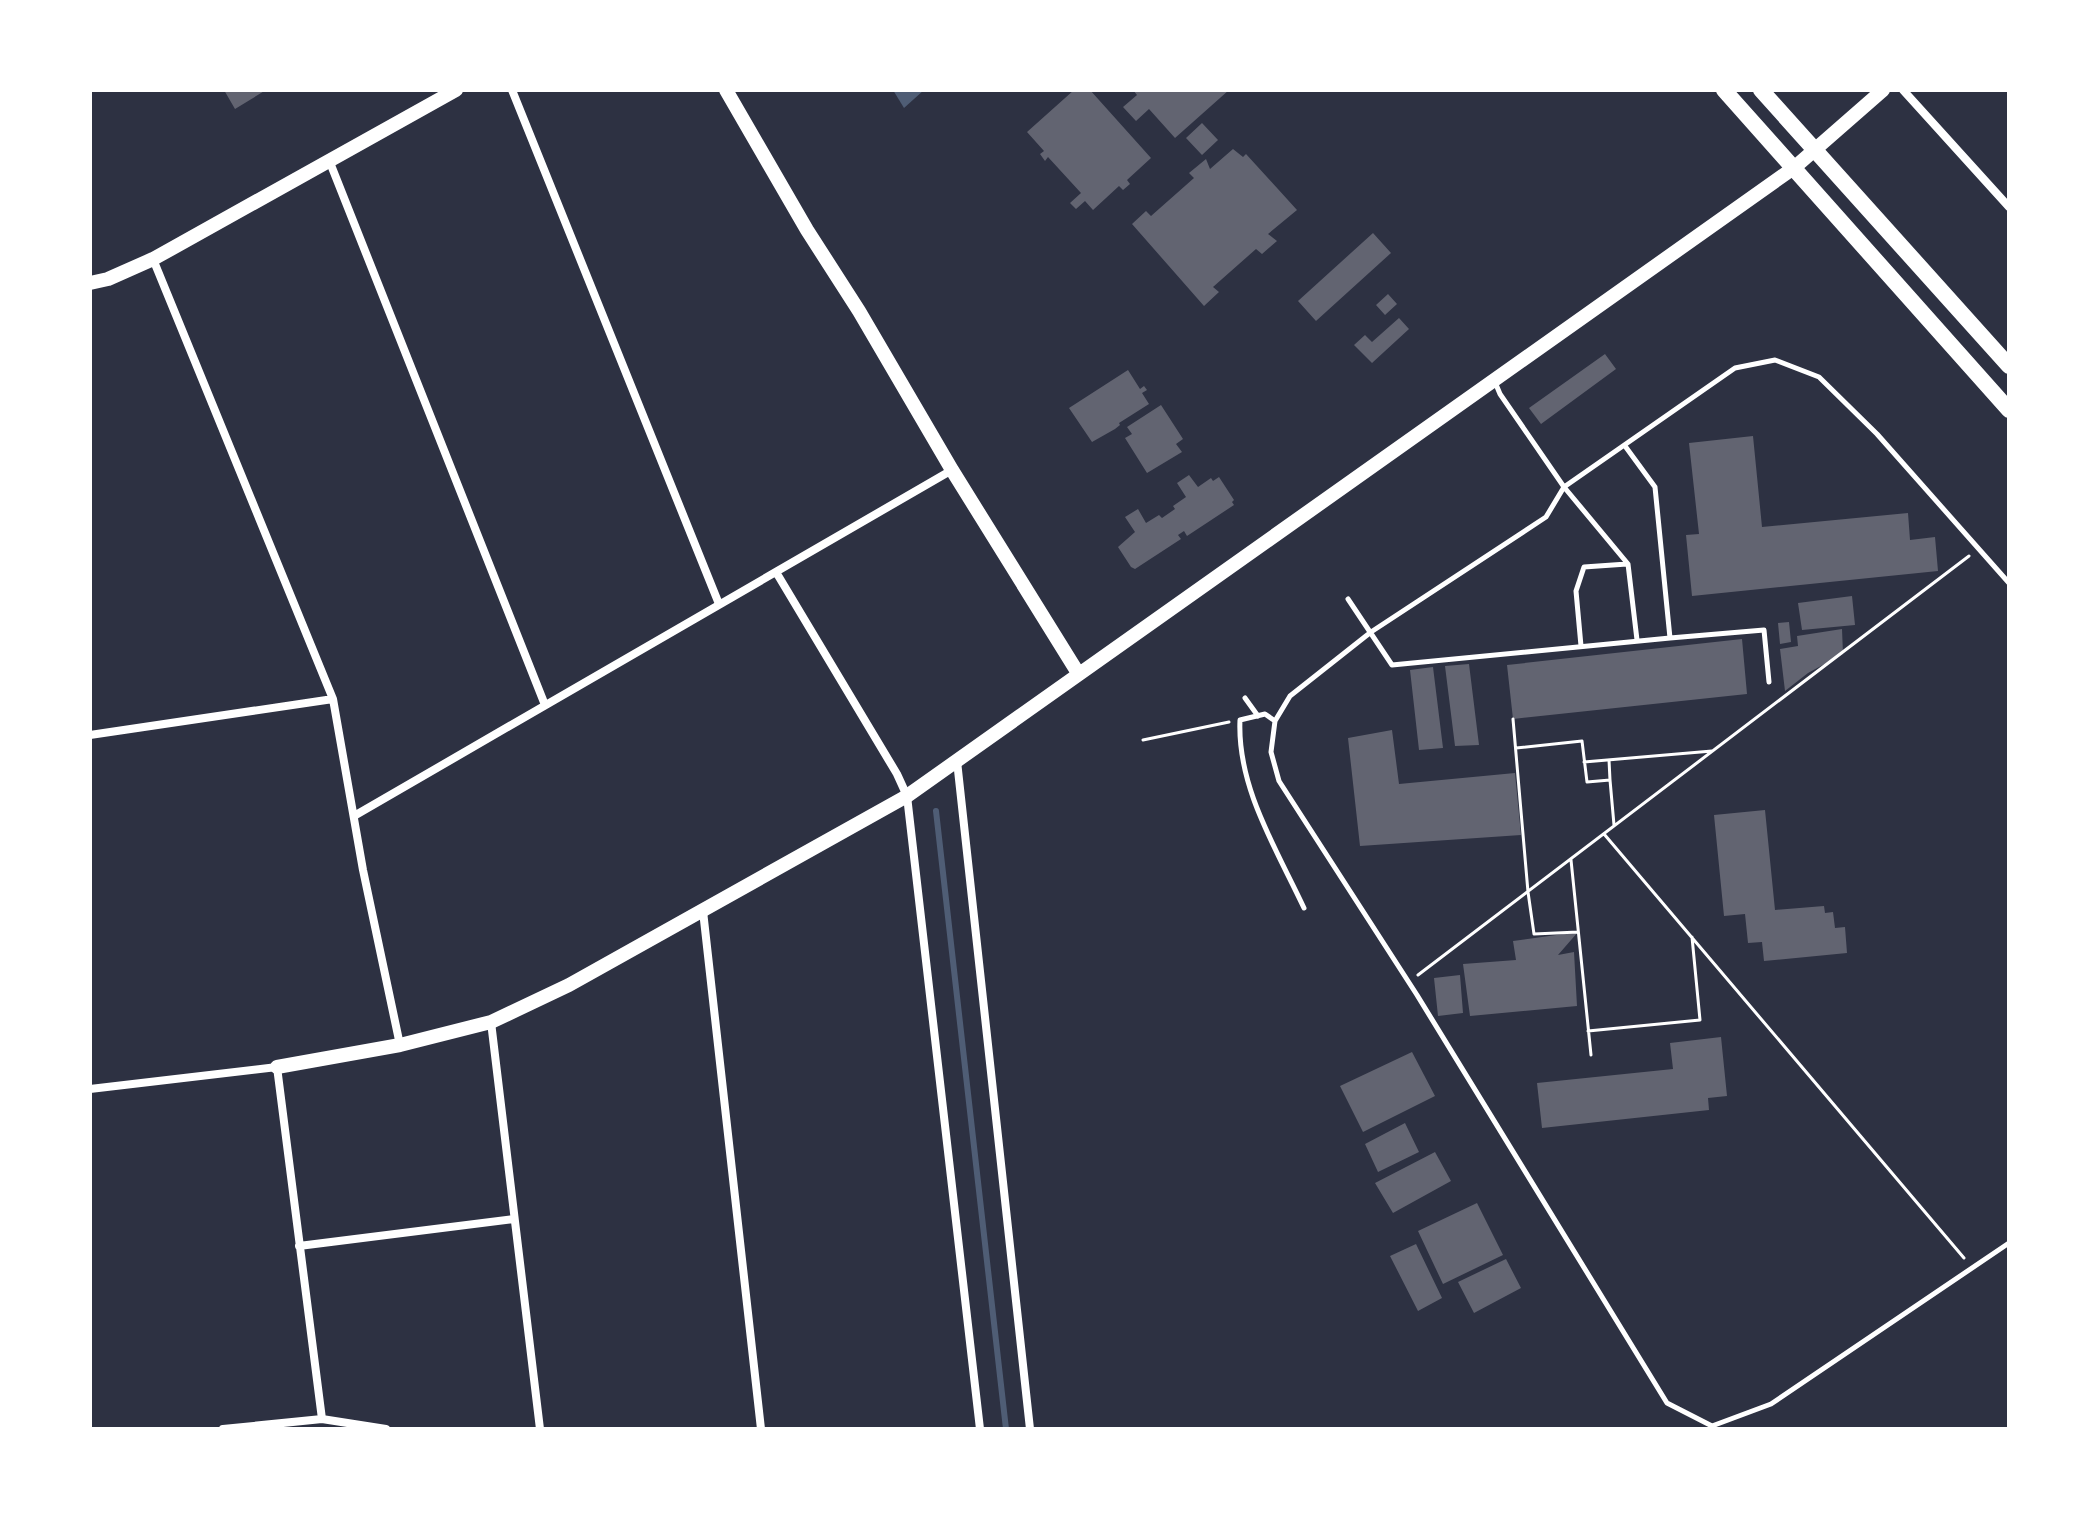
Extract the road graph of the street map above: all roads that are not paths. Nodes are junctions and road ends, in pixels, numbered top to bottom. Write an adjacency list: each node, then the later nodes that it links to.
1 (456, 90): 9 (street)
2 (512, 90): 24 (street)
3 (726, 90): 18 (street)
4 (1724, 90): 10 (main road)
5 (1761, 90): 8 (main road)
6 (1883, 90): 8 (street)
7 (1903, 90): 11 (street)
8 (1815, 151): 10 (street); 14 (main road)
9 (329, 160): 12 (street); 33 (street)
10 (1795, 167): 15 (street); 16 (main road)
11 (2009, 207)
12 (153, 259): 13 (street); 32 (street)
13 (90, 283)
14 (2009, 366)
15 (1494, 380): 19 (lane); 29 (street)
16 (2009, 410)
17 (1625, 446): 19 (lane); 22 (lane); 26 (lane)
18 (952, 470): 21 (street); 29 (street)
19 (1564, 487): 20 (lane); 25 (lane)
20 (1628, 564): 27 (lane); 28 (lane)
21 (776, 572): 24 (street); 38 (street)
22 (2009, 583)
23 (1348, 599): 25 (lane)
24 (719, 604): 33 (street)
25 (1371, 632): 28 (lane); 35 (lane)
26 (1670, 638): 27 (lane); 30 (lane)
27 (1637, 640): 28 (lane)
28 (1581, 646)
29 (1078, 673): 37 (street)
30 (1769, 682)
31 (1245, 698): 34 (lane)
32 (333, 699): 36 (street); 39 (street)
33 (545, 705): 39 (street)
34 (1258, 716): 35 (lane); 40 (lane)
35 (1275, 721): 47 (lane)
36 (90, 735)
37 (957, 761): 38 (street); 55 (street)
38 (907, 796): 41 (street); 54 (street)
39 (354, 816): 43 (street)
40 (1304, 908)
41 (703, 911): 42 (street); 53 (street)
42 (491, 1022): 43 (street); 46 (street)
43 (400, 1045): 44 (street)
44 (277, 1067): 45 (street); 48 (street)
45 (90, 1089)
46 (514, 1219): 48 (street); 52 (street)
47 (2008, 1245)
48 (299, 1246): 49 (street)
49 (322, 1419): 50 (street); 51 (street)
50 (223, 1429)
51 (386, 1429)
52 (540, 1429)
53 (761, 1429)
54 (980, 1429)
55 (1030, 1429)

